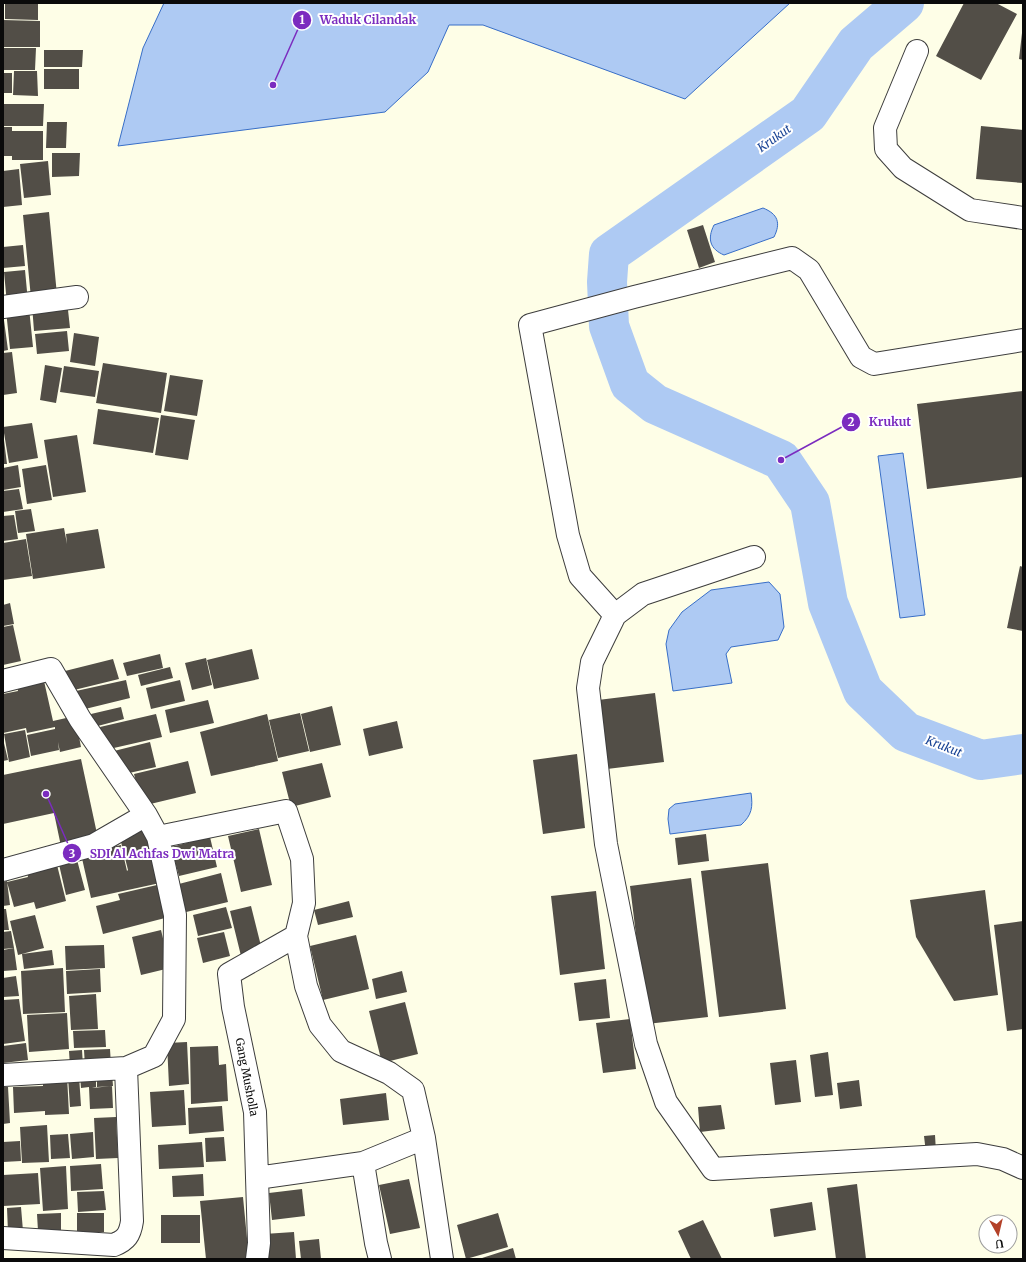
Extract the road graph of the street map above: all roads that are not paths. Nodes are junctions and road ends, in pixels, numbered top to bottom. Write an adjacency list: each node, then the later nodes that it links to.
1 (917, 51): 2 (street)
2 (1023, 218)
3 (77, 297): 4 (street)
4 (3, 307)
5 (1023, 340): 7 (street)
6 (754, 557): 7 (street)
7 (615, 616): 17 (street)
8 (3, 681): 9 (street)
9 (146, 815): 10 (street); 11 (street)
10 (158, 837): 12 (street); 13 (street)
11 (3, 870)
12 (296, 936): 15 (street); 18 (street, Gang Musholla)
13 (126, 1068): 14 (street); 19 (street)
14 (3, 1075)
15 (424, 1138): 16 (street); 22 (street)
16 (363, 1164): 18 (street); 21 (street)
17 (1023, 1168)
18 (257, 1178): 20 (street, Gang Musholla)
19 (3, 1238)
20 (257, 1259)
21 (380, 1259)
22 (442, 1259)

